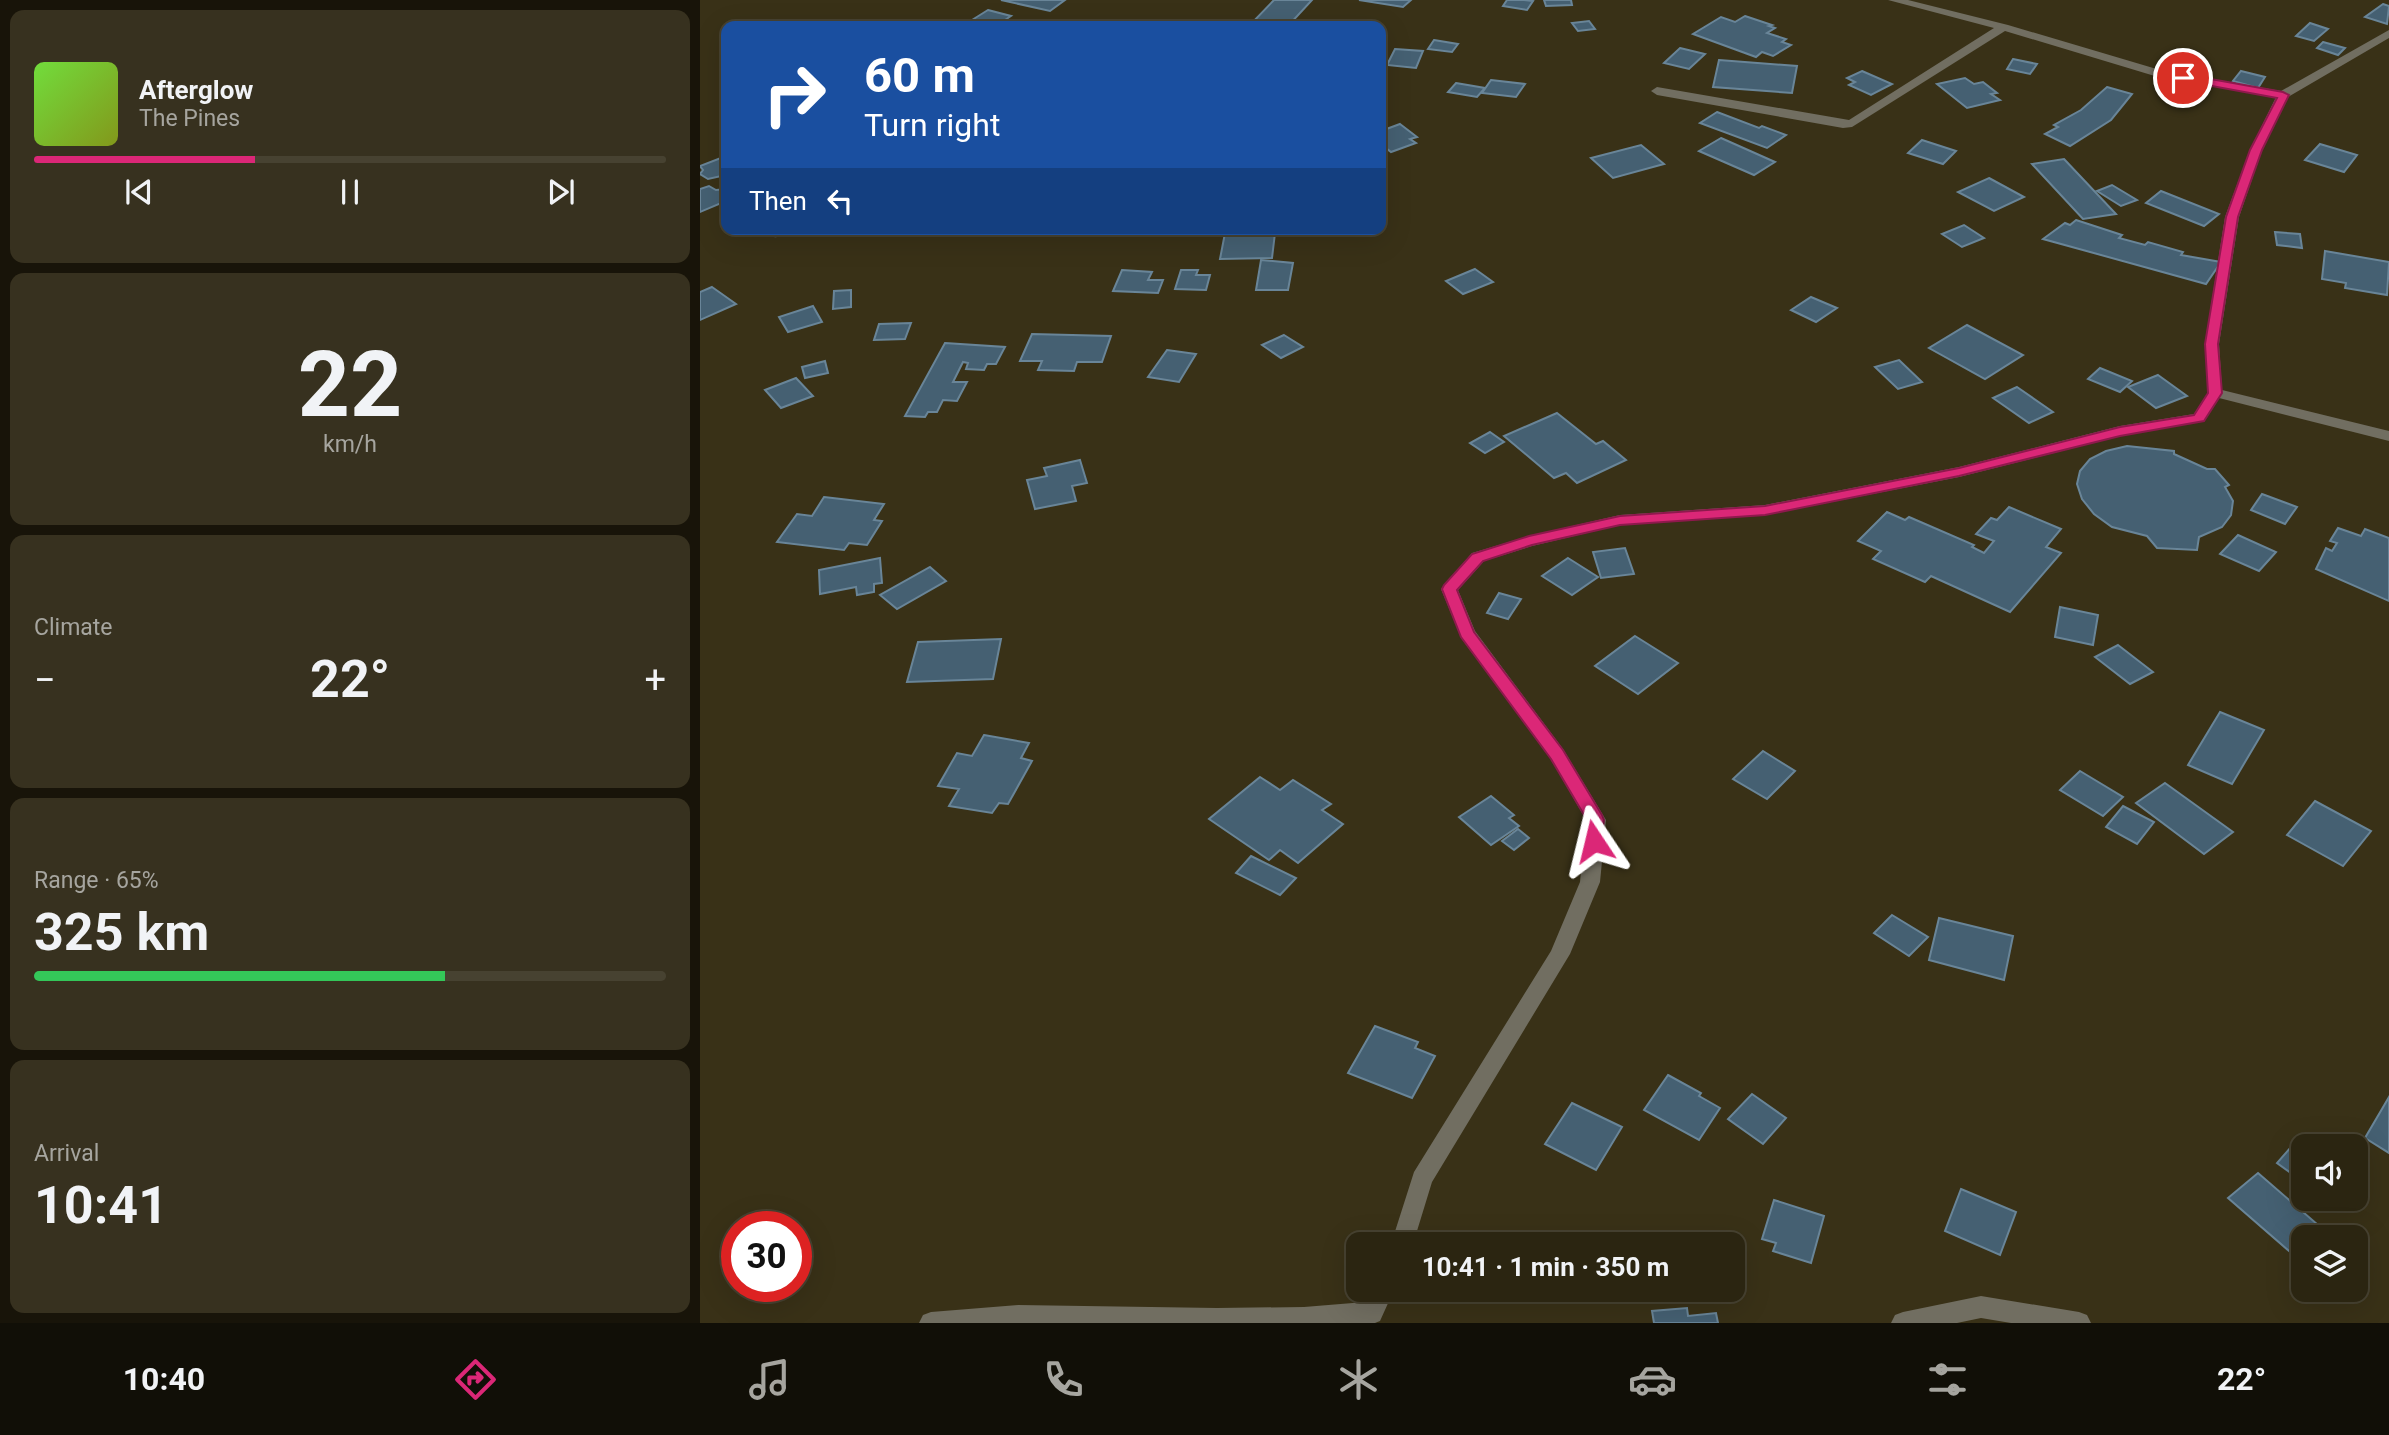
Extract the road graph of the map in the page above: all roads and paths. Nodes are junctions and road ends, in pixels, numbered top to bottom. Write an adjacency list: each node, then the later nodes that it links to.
1 (1895, 0): 2 (street)
2 (2004, 27): 4 (street); 5 (street)
3 (2389, 33): 5 (street)
4 (1657, 91)
5 (2283, 95): 6 (street)
6 (2215, 393): 7 (street); 8 (street)
7 (2389, 436)
8 (1406, 1232)
9 (1378, 1318): 10 (street)
10 (931, 1323)
11 (1903, 1323): 12 (street)
12 (2079, 1323)

